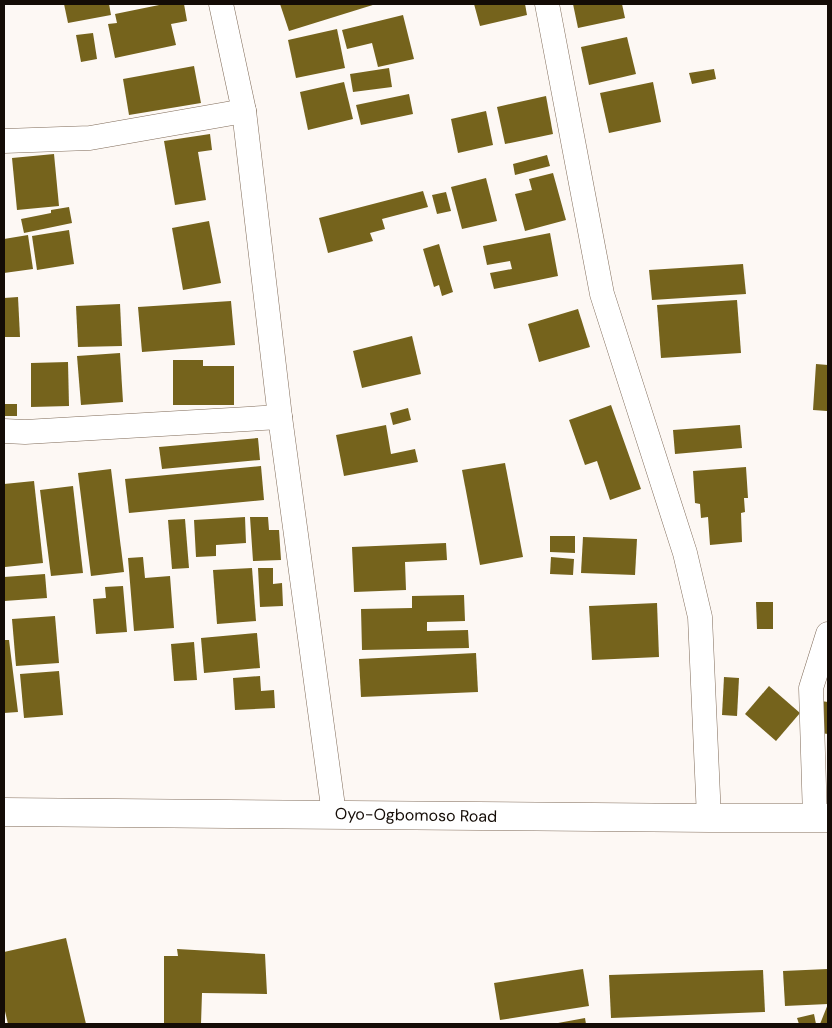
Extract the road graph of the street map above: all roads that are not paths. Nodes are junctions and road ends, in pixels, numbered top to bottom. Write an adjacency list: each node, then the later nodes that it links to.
1 (221, 4): 3 (street)
2 (547, 4): 10 (street)
3 (244, 111): 4 (street); 5 (street)
4 (4, 141)
5 (280, 417): 6 (street); 9 (street)
6 (4, 431)
7 (828, 634): 11 (street)
8 (4, 812): 9 (highway, Oyo-Ogbomoso Road)
9 (334, 814): 10 (highway, Oyo-Ogbomoso Road)
10 (709, 818): 11 (highway, Oyo-Ogbomoso Road)
11 (822, 818)

